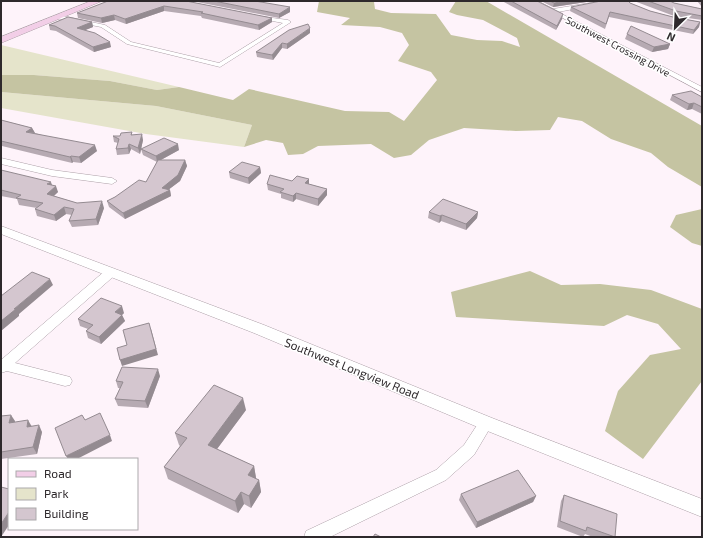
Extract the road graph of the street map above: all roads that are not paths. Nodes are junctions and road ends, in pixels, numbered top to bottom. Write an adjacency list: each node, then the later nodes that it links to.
1 (98, 1): 6 (main road)
2 (534, 1): 4 (street, Southwest Crossing Drive)
3 (612, 1): 4 (street)
4 (552, 10): 8 (street, Southwest Crossing Drive)
5 (251, 16): 6 (street)
6 (58, 17): 7 (main road)
7 (1, 40)
8 (702, 90)
9 (1, 161): 10 (street)
10 (112, 181)
11 (1, 230): 12 (street, Southwest Longview Road)
12 (110, 273): 13 (street); 15 (street, Southwest Longview Road)
13 (3, 366): 14 (street)
14 (65, 381)
15 (486, 423): 16 (street, Southwest Longview Road); 17 (street)
16 (702, 508)
17 (312, 537)

